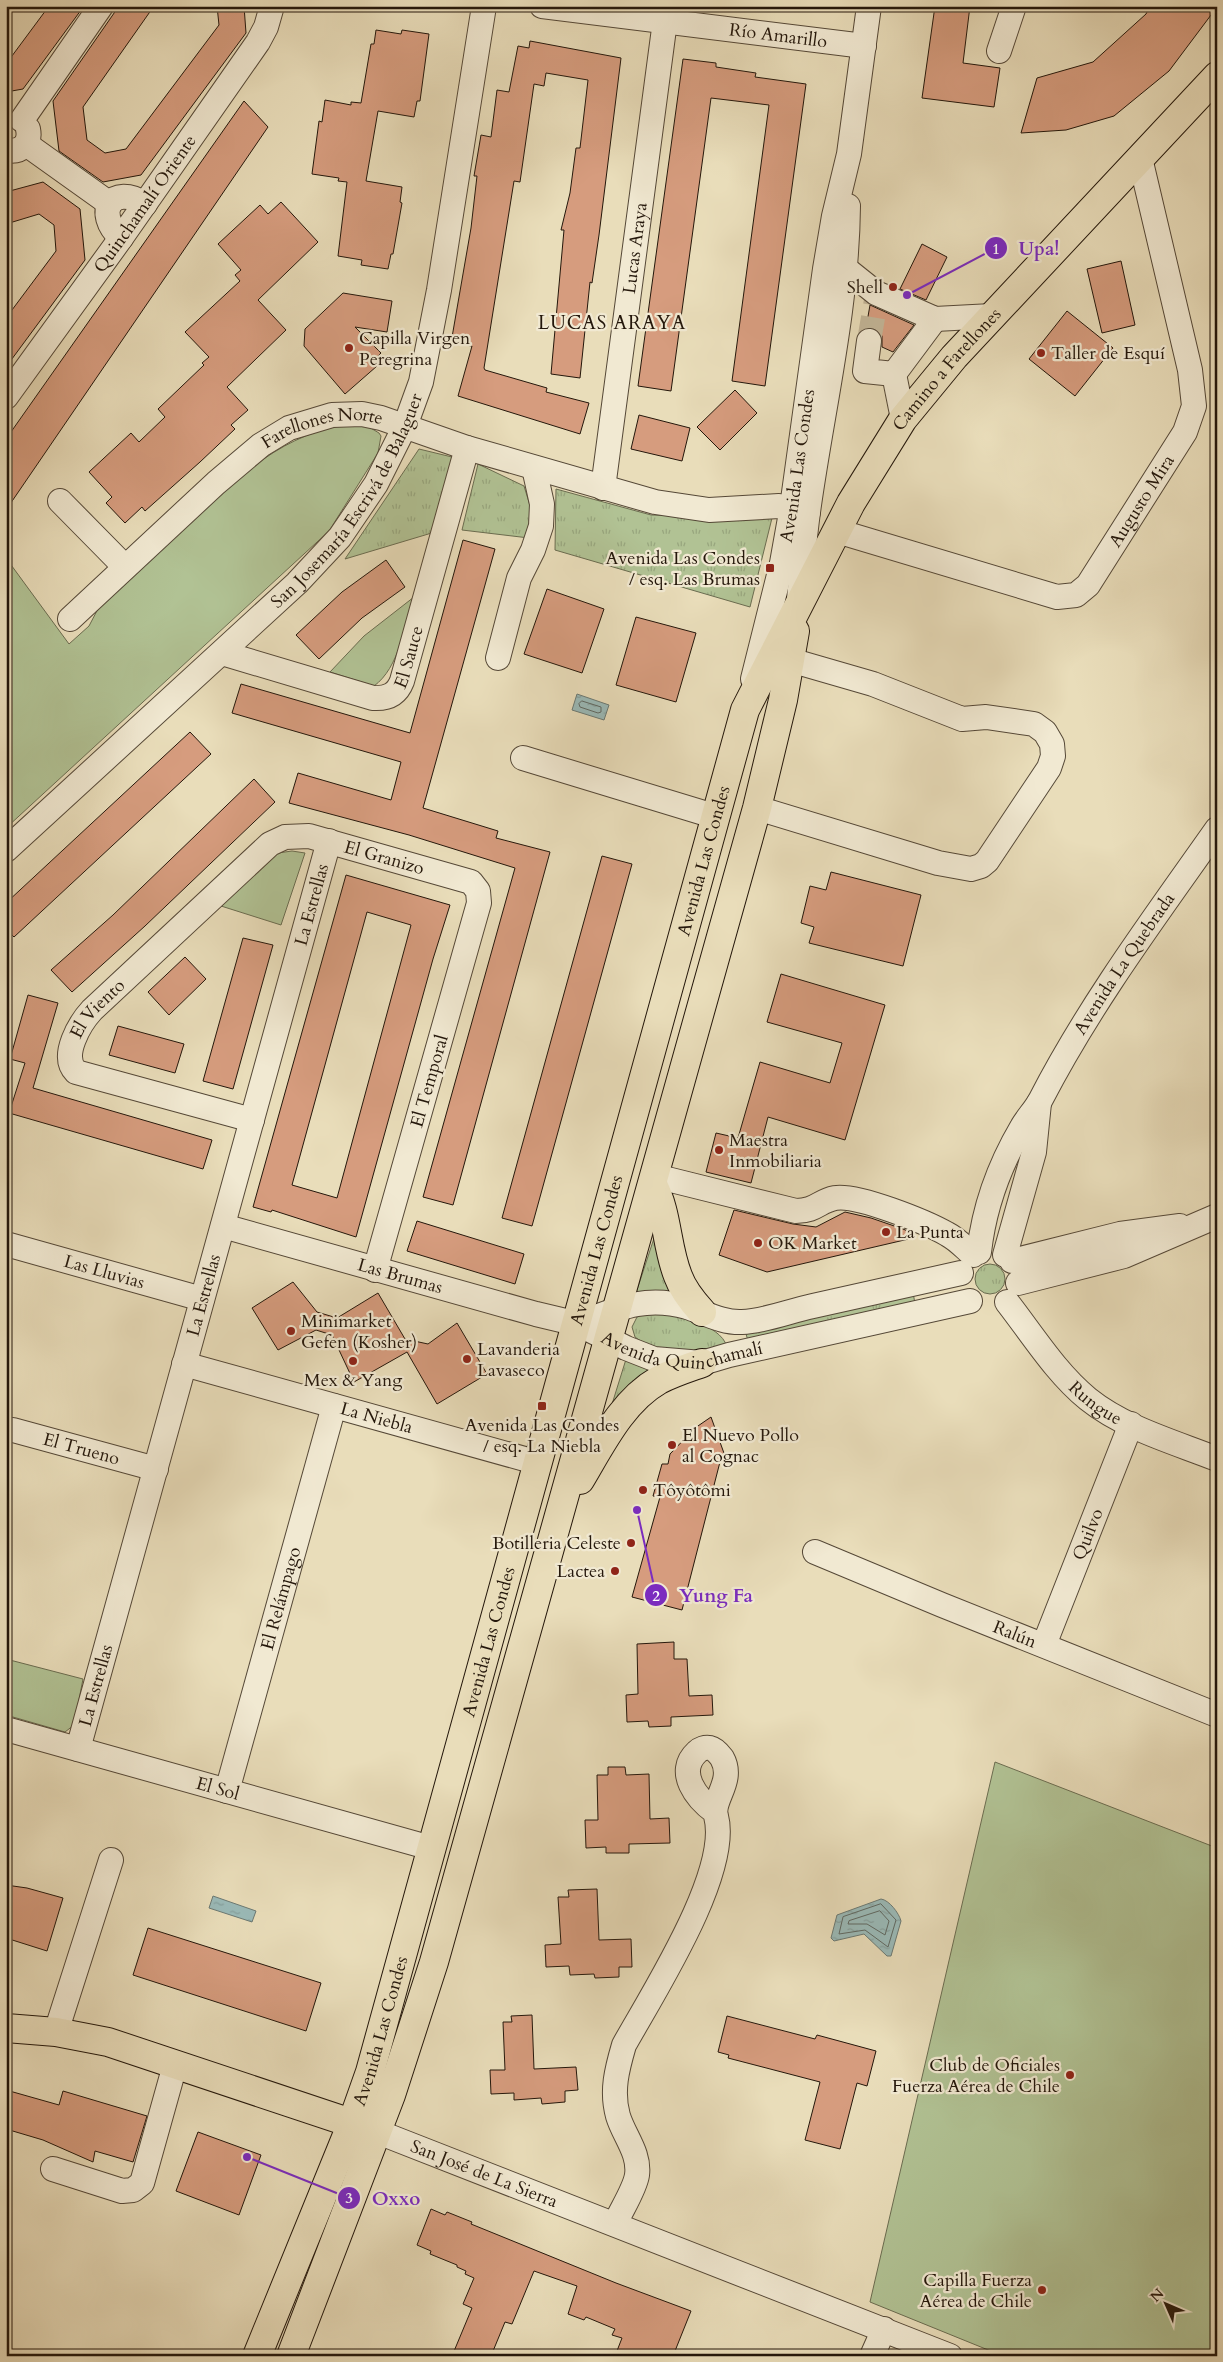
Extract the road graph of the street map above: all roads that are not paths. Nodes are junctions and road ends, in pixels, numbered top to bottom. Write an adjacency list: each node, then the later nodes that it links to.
1 (101, 6): 11 (street)
2 (272, 6): 16 (street, Quinchamalí Oriente)
3 (484, 6): 27 (street, San Josemaría Escrivá de Balaguer)
4 (542, 6): 7 (street, Río Amarillo)
5 (869, 6): 8 (street, Avenida Las Condes)
6 (1014, 6): 9 (street)
7 (666, 14): 8 (street, Río Amarillo); 30 (street, Lucas Araya)
8 (864, 46): 13 (street, Avenida Las Condes)
9 (999, 51)
10 (1217, 76): 14 (main road, Camino a Farellones)
11 (14, 119): 12 (street)
12 (16, 147): 15 (street)
13 (849, 154): 18 (street, Avenida Las Condes); 32 (street, Avenida Las Condes)
14 (1140, 158): 19 (main road, Camino a Farellones); 33 (street, Augusto Mira)
15 (110, 204): 16 (street); 17 (street)
16 (145, 204): 17 (street, Quinchamalí Oriente)
17 (121, 238): 24 (street, Quinchamalí Oriente)
18 (846, 268): 20 (street); 25 (street, Avenida Las Condes)
19 (992, 316): 20 (street); 26 (main road, Camino a Farellones)
20 (935, 319): 23 (street)
21 (869, 341): 22 (street)
22 (865, 371): 23 (street); 25 (street)
23 (894, 374): 26 (street)
24 (6, 397)
25 (828, 398): 32 (street, Avenida Las Condes)
26 (903, 419): 33 (main road, Camino a Farellones)
27 (405, 426): 28 (street, Farellones Norte); 34 (street, Farellones Norte); 37 (street, San Josemaría Escrivá de Balaguer)
28 (467, 448): 29 (street, Farellones Norte); 37 (street, El Sauce)
29 (534, 468): 30 (street, Farellones Norte); 38 (street)
30 (602, 488): 32 (street, Farellones Norte)
31 (60, 501): 34 (street)
32 (800, 509): 35 (street, Avenida Las Condes); 40 (street, Avenida Las Condes)
33 (837, 531): 35 (main road, Camino a Farellones)
34 (125, 567): 36 (street, Farellones Norte)
35 (798, 610): 39 (main road, Avenida Las Condes); 40 (main road, Camino a Farellones)
36 (70, 619)
37 (222, 652): 47 (street, San Josemaría Escrivá de Balaguer)
38 (498, 658)
39 (790, 660): 42 (main road, Avenida Las Condes); 42 (street)
40 (745, 710): 43 (main road, Avenida Las Condes)
41 (523, 758): 43 (street)
42 (757, 808): 51 (main road, Avenida Las Condes)
43 (717, 817): 62 (main road, Avenida Las Condes)
44 (1217, 829): 49 (street, Avenida La Quebrada)
45 (285, 837): 46 (street, El Granizo); 50 (street, El Viento)
46 (329, 841): 48 (street, El Granizo); 50 (street, La Estrellas)
47 (6, 850)
48 (478, 891): 56 (street, El Temporal)
49 (1039, 1102): 55 (street, Avenida La Quebrada); 57 (street, Avenida La Quebrada)
50 (252, 1120): 53 (street, La Estrellas)
51 (654, 1180): 55 (street); 60 (main road, Avenida Las Condes); 61 (main road)
52 (1217, 1216): 57 (street)
53 (222, 1226): 56 (street, Las Brumas); 58 (street, La Estrellas)
54 (6, 1244): 58 (street, Las Lluvias)
55 (971, 1260): 57 (street); 59 (street); 61 (street, Avenida Quinchamalí)
56 (375, 1270): 62 (street, Las Brumas)
57 (1011, 1275): 59 (street); 68 (street, Rungue)
58 (202, 1299): 66 (street, La Estrellas)
59 (970, 1301): 64 (street, Avenida Quinchamalí)
60 (618, 1309): 61 (street, Avenida Quinchamalí); 62 (street, Avenida Quinchamalí); 63 (main road, Avenida Las Condes)
61 (710, 1316): 64 (street)
62 (578, 1324): 63 (street, Avenida Quinchamalí); 71 (main road, Avenida Las Condes)
63 (609, 1340): 65 (street, Avenida Quinchamalí); 73 (main road, Avenida Las Condes)
64 (729, 1355): 65 (street, Avenida Quinchamalí)
65 (702, 1363): 73 (main road)
66 (184, 1364): 67 (street, La Niebla); 72 (street, La Estrellas)
67 (334, 1406): 71 (street, La Niebla); 79 (street, El Relámpago)
68 (1131, 1424): 70 (street, Rungue); 75 (street, Quilvo)
69 (6, 1430): 72 (street, El Trueno)
70 (1217, 1459)
71 (539, 1462): 81 (main road, Avenida Las Condes)
72 (156, 1468): 78 (street, La Estrellas)
73 (562, 1511): 87 (main road, Avenida Las Condes)
74 (814, 1552): 75 (street, Ralún)
75 (1044, 1645): 76 (street, Ralún)
76 (1217, 1715)
77 (6, 1728): 78 (street, El Sol)
78 (78, 1749): 79 (street, El Sol)
79 (227, 1792): 81 (street, El Sol)
80 (715, 1812): 89 (street)
81 (431, 1848): 86 (main road, Avenida Las Condes)
82 (112, 1860): 84 (street)
83 (6, 2028): 84 (main road, San José de La Sierra)
84 (56, 2032): 85 (main road, San José de La Sierra)
85 (176, 2065): 86 (main road, San José de La Sierra); 88 (street)
86 (352, 2123): 87 (main road, San José de La Sierra); 91 (main road, Avenida Las Condes)
87 (378, 2132): 89 (street, San José de La Sierra); 92 (main road, Avenida Las Condes)
88 (53, 2169)
89 (615, 2224): 90 (street, San José de La Sierra)
90 (884, 2329): 93 (street); 94 (street, San José de La Sierra)
91 (257, 2356)
92 (291, 2356)
93 (872, 2356)
94 (950, 2356)

